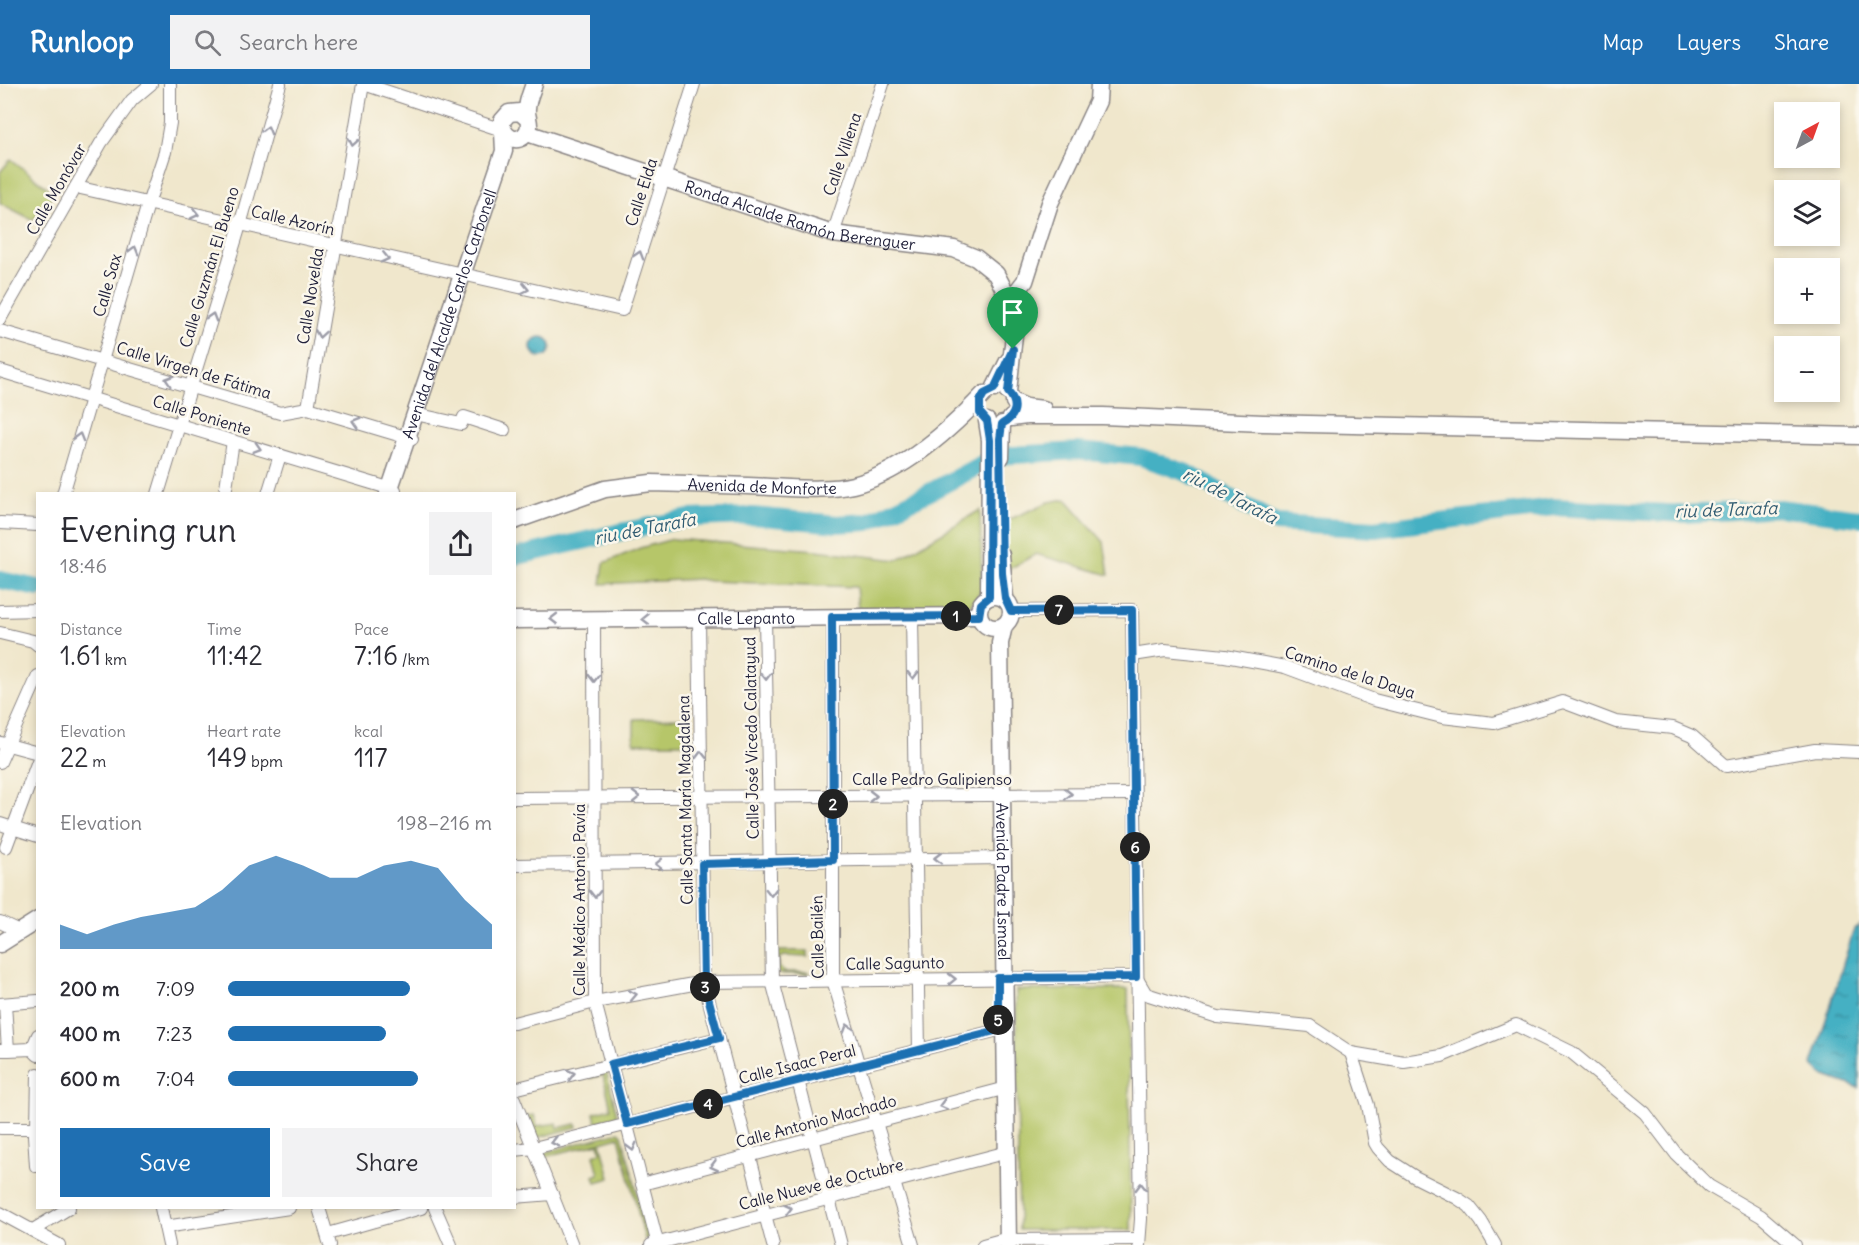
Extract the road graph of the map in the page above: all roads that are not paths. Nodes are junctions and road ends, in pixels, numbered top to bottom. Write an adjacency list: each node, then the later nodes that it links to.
1 (151, 84): 13 (street, Calle Monóvar)
2 (170, 84): 14 (street, Calle Sax)
3 (280, 84): 15 (street, Calle Guzmán El Bueno, one-way to 3)
4 (364, 84): 11 (street, Ronda Alcalde Ramón Berenguer); 17 (street, Calle Novelda, one-way to 17)
5 (380, 84): 11 (street, Ronda Alcalde Ramón Berenguer)
6 (522, 84): 11 (main road, Avenida del Alcalde Carlos Carbonell)
7 (534, 84): 11 (main road, Avenida del Alcalde Carlos Carbonell)
8 (694, 84): 12 (street, Calle Elda)
9 (883, 84): 16 (street, Calle Villena)
10 (1099, 84): 19 (main road)
11 (513, 127): 12 (main road, Ronda Alcalde Ramón Berenguer); 18 (main road, Avenida del Alcalde Carlos Carbonell)
12 (663, 178): 16 (main road, Ronda Alcalde Ramón Berenguer); 20 (street, Calle Elda, one-way to 12)
13 (76, 188): 14 (street, Calle Azorín); 21 (street, Calle Monóvar)
14 (148, 204): 15 (street, Calle Azorín, one-way to 15); 23 (street, Calle Sax, one-way to 14)
15 (240, 225): 17 (street, Calle Azorín); 25 (street, Calle Guzmán El Bueno, one-way to 15)
16 (833, 234): 19 (main road, Ronda Alcalde Ramón Berenguer)
17 (335, 246): 18 (street, Calle Azorín, one-way to 18); 28 (street, Calle Novelda, one-way to 28)
18 (465, 276): 20 (street, Calle Azorín, one-way to 20); 29 (main road, Avenida del Alcalde Carlos Carbonell)
19 (1008, 297): 27 (main road, Ronda Alcalde Ramón Berenguer)
20 (621, 310)
21 (0, 320)
22 (0, 331): 23 (street, Calle Virgen de Fátima)
23 (102, 360): 25 (street, Calle Virgen de Fátima, one-way to 23); 26 (street, Calle Sax)
24 (0, 371): 26 (street, Calle Poniente)
25 (190, 386): 28 (street, Calle Virgen de Fátima); 30 (street, Calle Guzmán El Bueno)
26 (91, 398): 30 (street, Calle Poniente); 37 (street, Calle Sax, one-way to 26)
27 (998, 407): 32 (main road); 41 (main road, Avenida de Monforte); 44 (main road, Avenida de Monforte); 45 (main road)
28 (308, 408): 33 (street, Calle Virgen de Fátima, one-way to 28)
29 (418, 414): 31 (street); 33 (main road, Avenida del Alcalde Carlos Carbonell)
30 (179, 425): 34 (street, Calle Poniente); 38 (street, Calle Guzmán El Bueno)
31 (504, 430)
32 (1859, 436)
33 (409, 438): 36 (main road, Avenida del Alcalde Carlos Carbonell)
34 (233, 441): 35 (street, Calle Poniente, one-way to 35); 39 (street)
35 (280, 455): 36 (street, Calle Poniente); 40 (street)
36 (392, 491)
37 (64, 492)
38 (159, 492)
39 (225, 492)
40 (269, 492)
41 (516, 520)
42 (0, 523): 43 (street)
43 (36, 525)
44 (516, 526)
45 (1002, 602): 54 (main road); 54 (main road); 57 (street)
46 (36, 610): 47 (street)
47 (0, 611)
48 (912, 616): 49 (main road, Calle Lepanto); 54 (main road, Calle Lepanto); 65 (street, one-way to 65)
49 (832, 617): 51 (main road, Calle Lepanto); 68 (street, Calle Bailén)
50 (699, 618): 51 (main road, Calle Lepanto); 52 (main road, Calle Lepanto, one-way to 52); 69 (street, Calle Santa María Magdalena, one-way to 50)
51 (765, 618): 67 (street, Calle José Vicedo Calatayud, one-way to 67)
52 (594, 619): 53 (main road, Calle Lepanto, one-way to 53); 71 (street, Calle Médico Antonio Pavía, one-way to 71)
53 (516, 620)
54 (991, 623): 66 (main road, Avenida Padre Ismael)
55 (0, 633): 56 (street)
56 (36, 642)
57 (1132, 655): 61 (street, Camino de la Daya); 64 (street)
58 (36, 680): 59 (street)
59 (3, 744): 60 (street); 62 (street)
60 (36, 752)
61 (1859, 752)
62 (0, 762)
63 (36, 766): 73 (street)
64 (1134, 794): 66 (street, Calle Pedro Galipienso, one-way to 64); 87 (street)
65 (915, 795): 66 (street, Calle Pedro Galipienso); 68 (street, Calle Pedro Galipienso, one-way to 65); 77 (street)
66 (999, 795): 76 (main road, Avenida Padre Ismael)
67 (769, 796): 68 (street, Calle Pedro Galipienso); 69 (street, Calle Pedro Galipienso); 79 (street, Calle José Vicedo Calatayud)
68 (833, 796): 78 (street, Calle Bailén)
69 (701, 797): 71 (street, Calle Pedro Galipienso, one-way to 69); 80 (street, Calle Santa María Magdalena)
70 (516, 798): 71 (street, Calle Pedro Galipienso)
71 (594, 798): 82 (street, Calle Médico Antonio Pavía)
72 (0, 824): 73 (street)
73 (13, 828): 74 (street); 75 (street)
74 (36, 835)
75 (6, 847)
76 (1000, 858): 77 (street, one-way to 77); 88 (main road, Avenida Padre Ismael)
77 (916, 859): 78 (street); 89 (street)
78 (833, 860): 79 (street); 90 (street, Calle Bailén)
79 (770, 863): 80 (street); 91 (street, Calle José Vicedo Calatayud, one-way to 91)
80 (702, 864): 82 (street, one-way to 82); 92 (street, Calle Santa María Magdalena)
81 (516, 865): 82 (street)
82 (595, 865): 94 (street, Calle Médico Antonio Pavía, one-way to 94)
83 (36, 921): 85 (main road)
84 (0, 922): 85 (street)
85 (19, 931): 86 (main road)
86 (0, 944)
87 (1136, 977): 88 (street, Calle Sagunto); 102 (street); 138 (street, one-way to 87)
88 (1001, 978): 89 (street, Calle Sagunto, one-way to 88); 97 (main road, Avenida Padre Ismael); 139 (main road, Avenida Padre Ismael)
89 (917, 979): 90 (street, Calle Sagunto); 100 (street)
90 (833, 980): 91 (street, Calle Sagunto); 104 (street, Calle Bailén, one-way to 90)
91 (772, 981): 92 (street, Calle Sagunto); 105 (street, Calle José Vicedo Calatayud)
92 (704, 982): 94 (street, Calle Sagunto, one-way to 92); 98 (street, Calle Santa María Magdalena)
93 (36, 1000): 95 (street)
94 (595, 1002): 96 (street, Calle Sagunto); 103 (street, Calle Médico Antonio Pavía)
95 (3, 1004): 99 (street)
96 (516, 1022)
97 (998, 1030): 100 (street, Calle Isaac Peral); 107 (main road, Avenida Padre Ismael)
98 (719, 1038): 103 (street); 108 (street, Calle Santa María Magdalena)
99 (4, 1050): 101 (street)
100 (919, 1051): 104 (street, Calle Isaac Peral)
101 (35, 1052)
102 (1350, 1053): 149 (street); 150 (street)
103 (611, 1064): 106 (street, one-way to 103); 111 (street, Calle Médico Antonio Pavía)
104 (859, 1066): 105 (street, Calle Isaac Peral); 110 (street, Calle Bailén)
105 (799, 1081): 108 (street, Calle Isaac Peral); 115 (street, Calle José Vicedo Calatayud)
106 (516, 1088)
107 (999, 1090): 110 (street, Calle Antonio Machado, one-way to 110); 118 (main road, Avenida Padre Ismael)
108 (734, 1097): 111 (street, Calle Isaac Peral); 119 (street, Calle Santa María Magdalena)
109 (516, 1104): 116 (street)
110 (876, 1123): 115 (street, Calle Antonio Machado); 121 (street, Calle Bailén)
111 (627, 1124): 116 (street, Calle Isaac Peral, one-way to 116); 122 (street, Calle Médico Antonio Pavía, one-way to 122)
112 (0, 1128): 113 (street)
113 (36, 1128)
114 (36, 1130): 120 (street)
115 (814, 1139): 119 (street, Calle Antonio Machado); 125 (street, Calle José Vicedo Calatayud)
116 (534, 1148): 117 (street, Calle Isaac Peral); 123 (street)
117 (516, 1150)
118 (1000, 1154): 121 (street, Calle Nueve de Octubre); 139 (main road, Avenida Padre Ismael)
119 (750, 1156): 122 (street, Calle Antonio Machado, one-way to 122); 134 (street, Calle Santa María Magdalena)
120 (36, 1166)
121 (894, 1182): 125 (street, Calle Nueve de Octubre); 147 (street, Calle Bailén)
122 (642, 1184): 140 (street, Calle Médico Antonio Pavía)
123 (552, 1194): 124 (street); 144 (street)
124 (516, 1197)
125 (829, 1198): 134 (street, Calle Nueve de Octubre, one-way to 125); 146 (street, Calle José Vicedo Calatayud)
126 (67, 1209): 136 (street)
127 (161, 1209): 135 (street)
128 (265, 1209): 135 (street)
129 (319, 1209): 137 (street)
130 (414, 1209): 133 (street)
131 (435, 1209): 143 (street)
132 (0, 1213): 136 (street)
133 (385, 1213): 137 (street)
134 (765, 1215): 140 (street, Calle Nueve de Octubre); 145 (street, Calle Santa María Magdalena)
135 (165, 1227): 142 (street)
136 (33, 1230): 141 (street)
137 (329, 1239)
138 (1139, 1242): 139 (street)
139 (1004, 1243): 148 (street)
140 (655, 1244)
141 (58, 1245)
142 (169, 1245)
143 (451, 1245)
144 (572, 1245)
145 (773, 1245)
146 (842, 1245)
147 (913, 1245)
148 (983, 1245)
149 (1495, 1245)
150 (1795, 1245)

